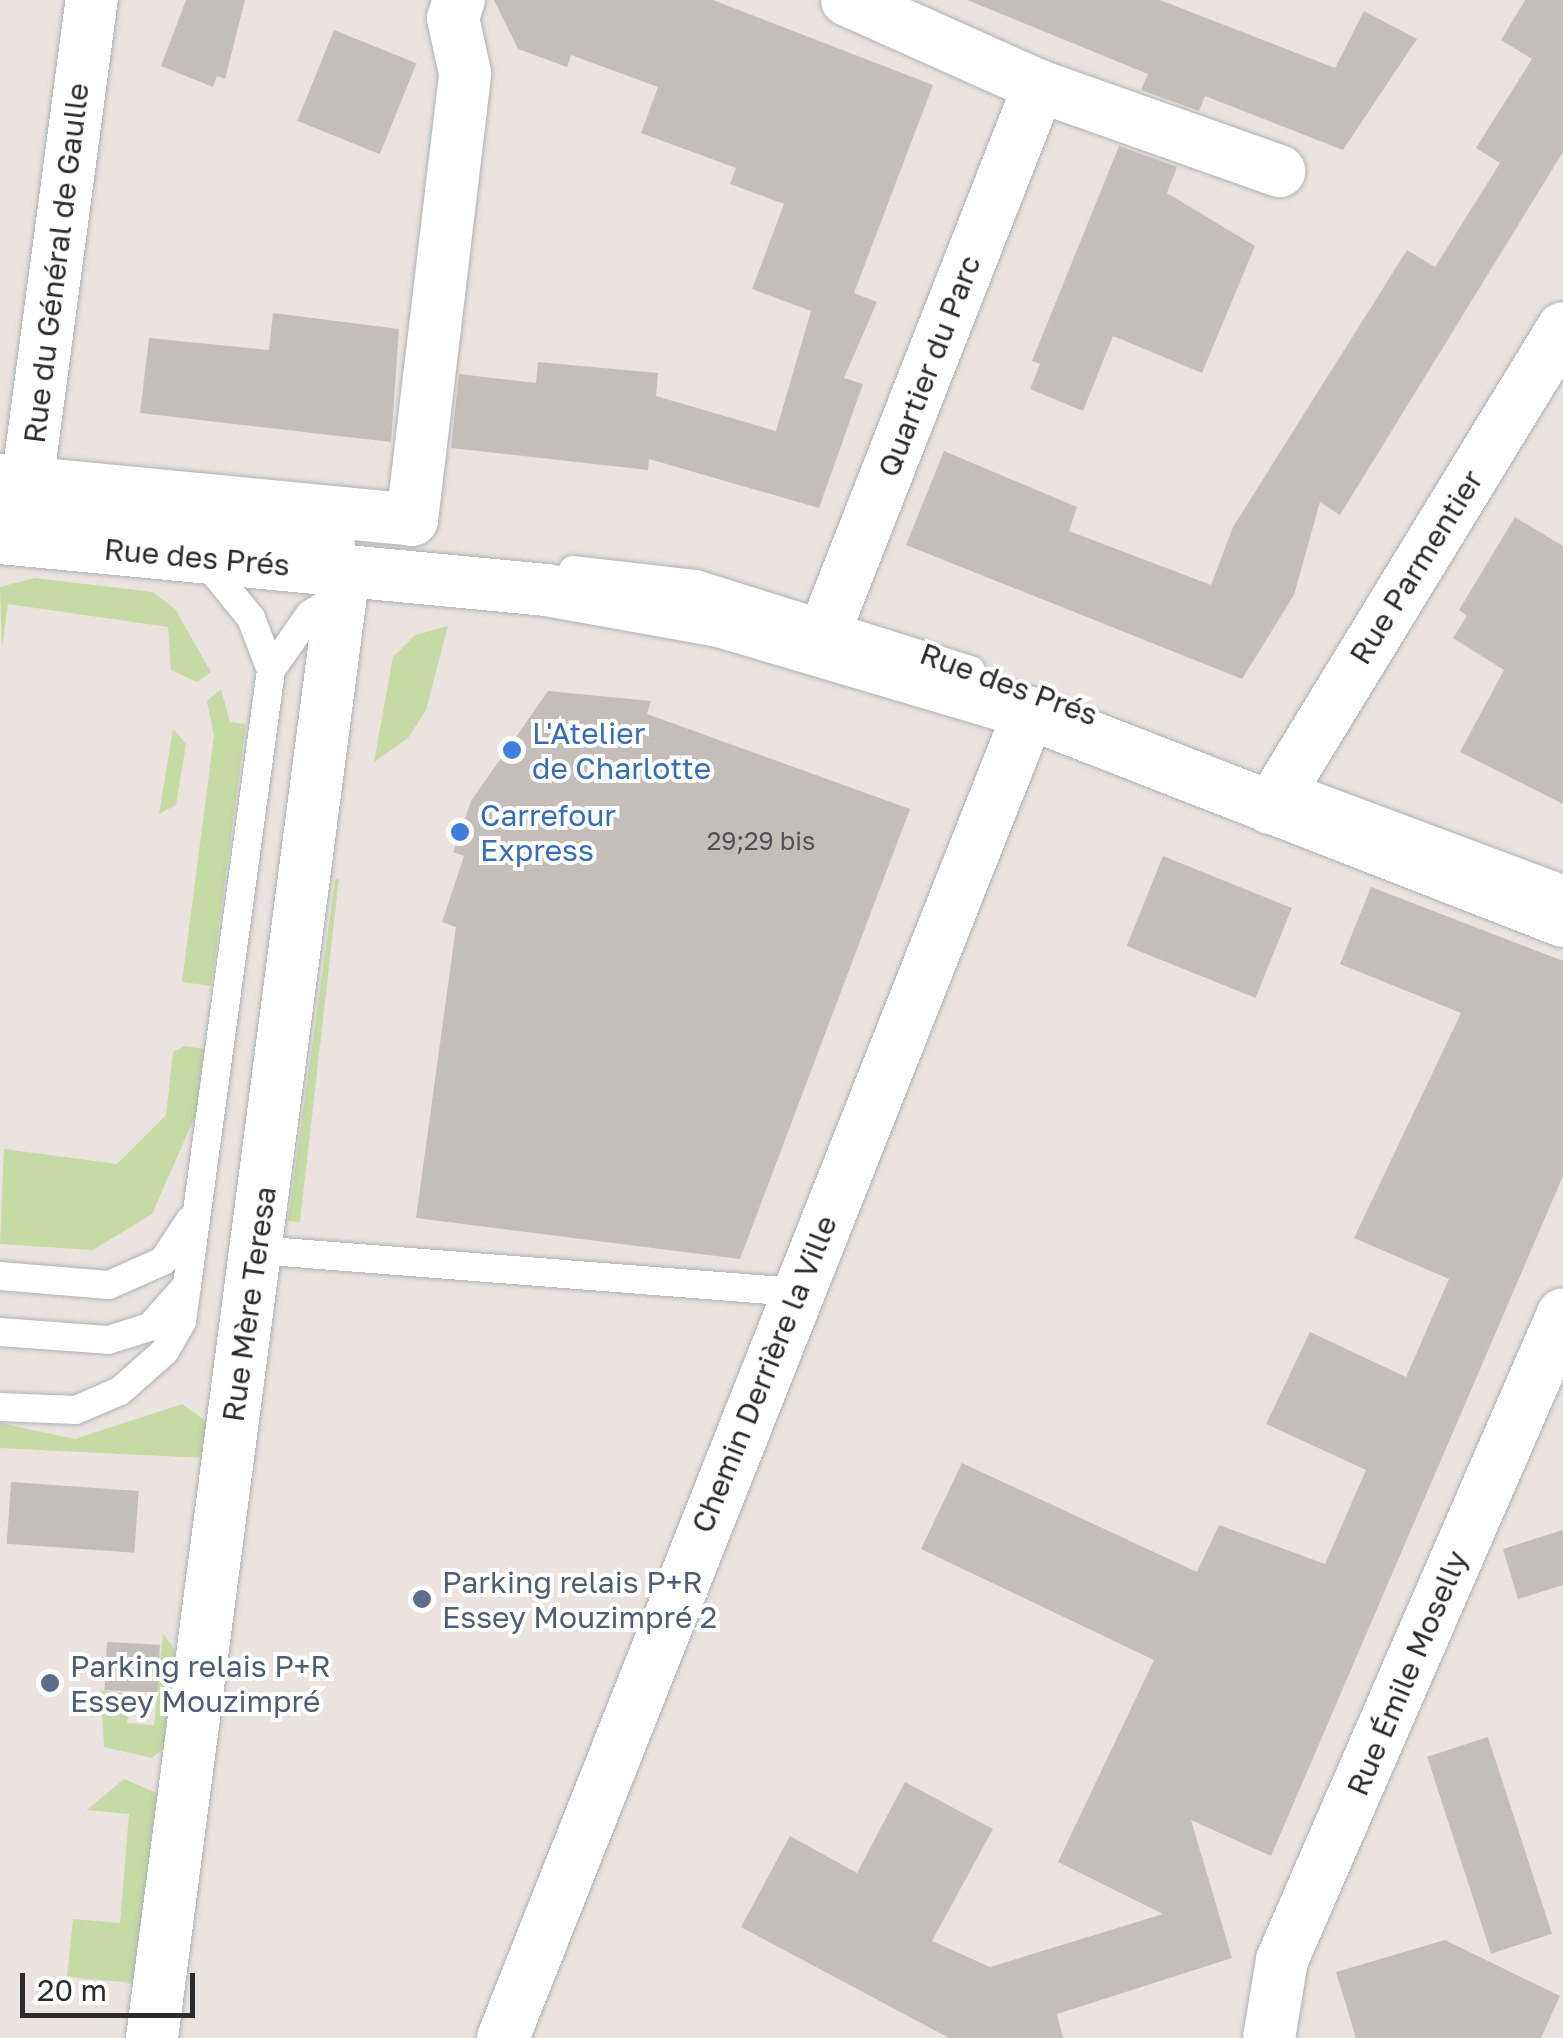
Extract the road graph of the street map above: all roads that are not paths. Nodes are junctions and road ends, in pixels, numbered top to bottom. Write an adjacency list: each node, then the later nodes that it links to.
1 (92, 0): 7 (street, Rue du Général de Gaulle)
2 (459, 0): 10 (street)
3 (847, 0): 4 (street)
4 (1039, 86): 5 (street); 12 (street, Quartier du Parc)
5 (1278, 171)
6 (1563, 328): 15 (street, Rue Parmentier)
7 (5, 506): 8 (lane, Rue des Prés); 9 (street, Rue des Prés); 11 (street, Rue des Prés)
8 (140, 524): 9 (lane, Rue des Prés); 11 (lane)
9 (321, 553): 10 (street, Rue des Prés); 10 (street, Rue des Prés); 11 (street, Rue des Prés); 13 (lane); 19 (street, Rue Mère Teresa)
10 (428, 558): 12 (street, Rue des Prés)
11 (204, 559): 13 (lane)
12 (824, 634): 14 (street, Rue des Prés); 15 (lane, Rue des Prés)
13 (271, 670): 18 (lane)
14 (1029, 712): 15 (street, Rue des Prés); 22 (street, Chemin Derrière la Ville)
15 (1277, 796): 16 (lane, Rue des Prés); 17 (street, Rue des Prés)
16 (1563, 889)
17 (1563, 921)
18 (198, 1200): 20 (lane); 21 (lane)
19 (256, 1250): 22 (lane); 26 (street, Rue Mère Teresa)
20 (0, 1276)
21 (187, 1285): 24 (lane); 25 (lane)
22 (796, 1292): 27 (street, Chemin Derrière la Ville)
23 (1563, 1314): 28 (street, Rue Émile Moselly)
24 (0, 1332)
25 (0, 1407)
26 (152, 2038)
27 (503, 2038)
28 (1268, 2038)

